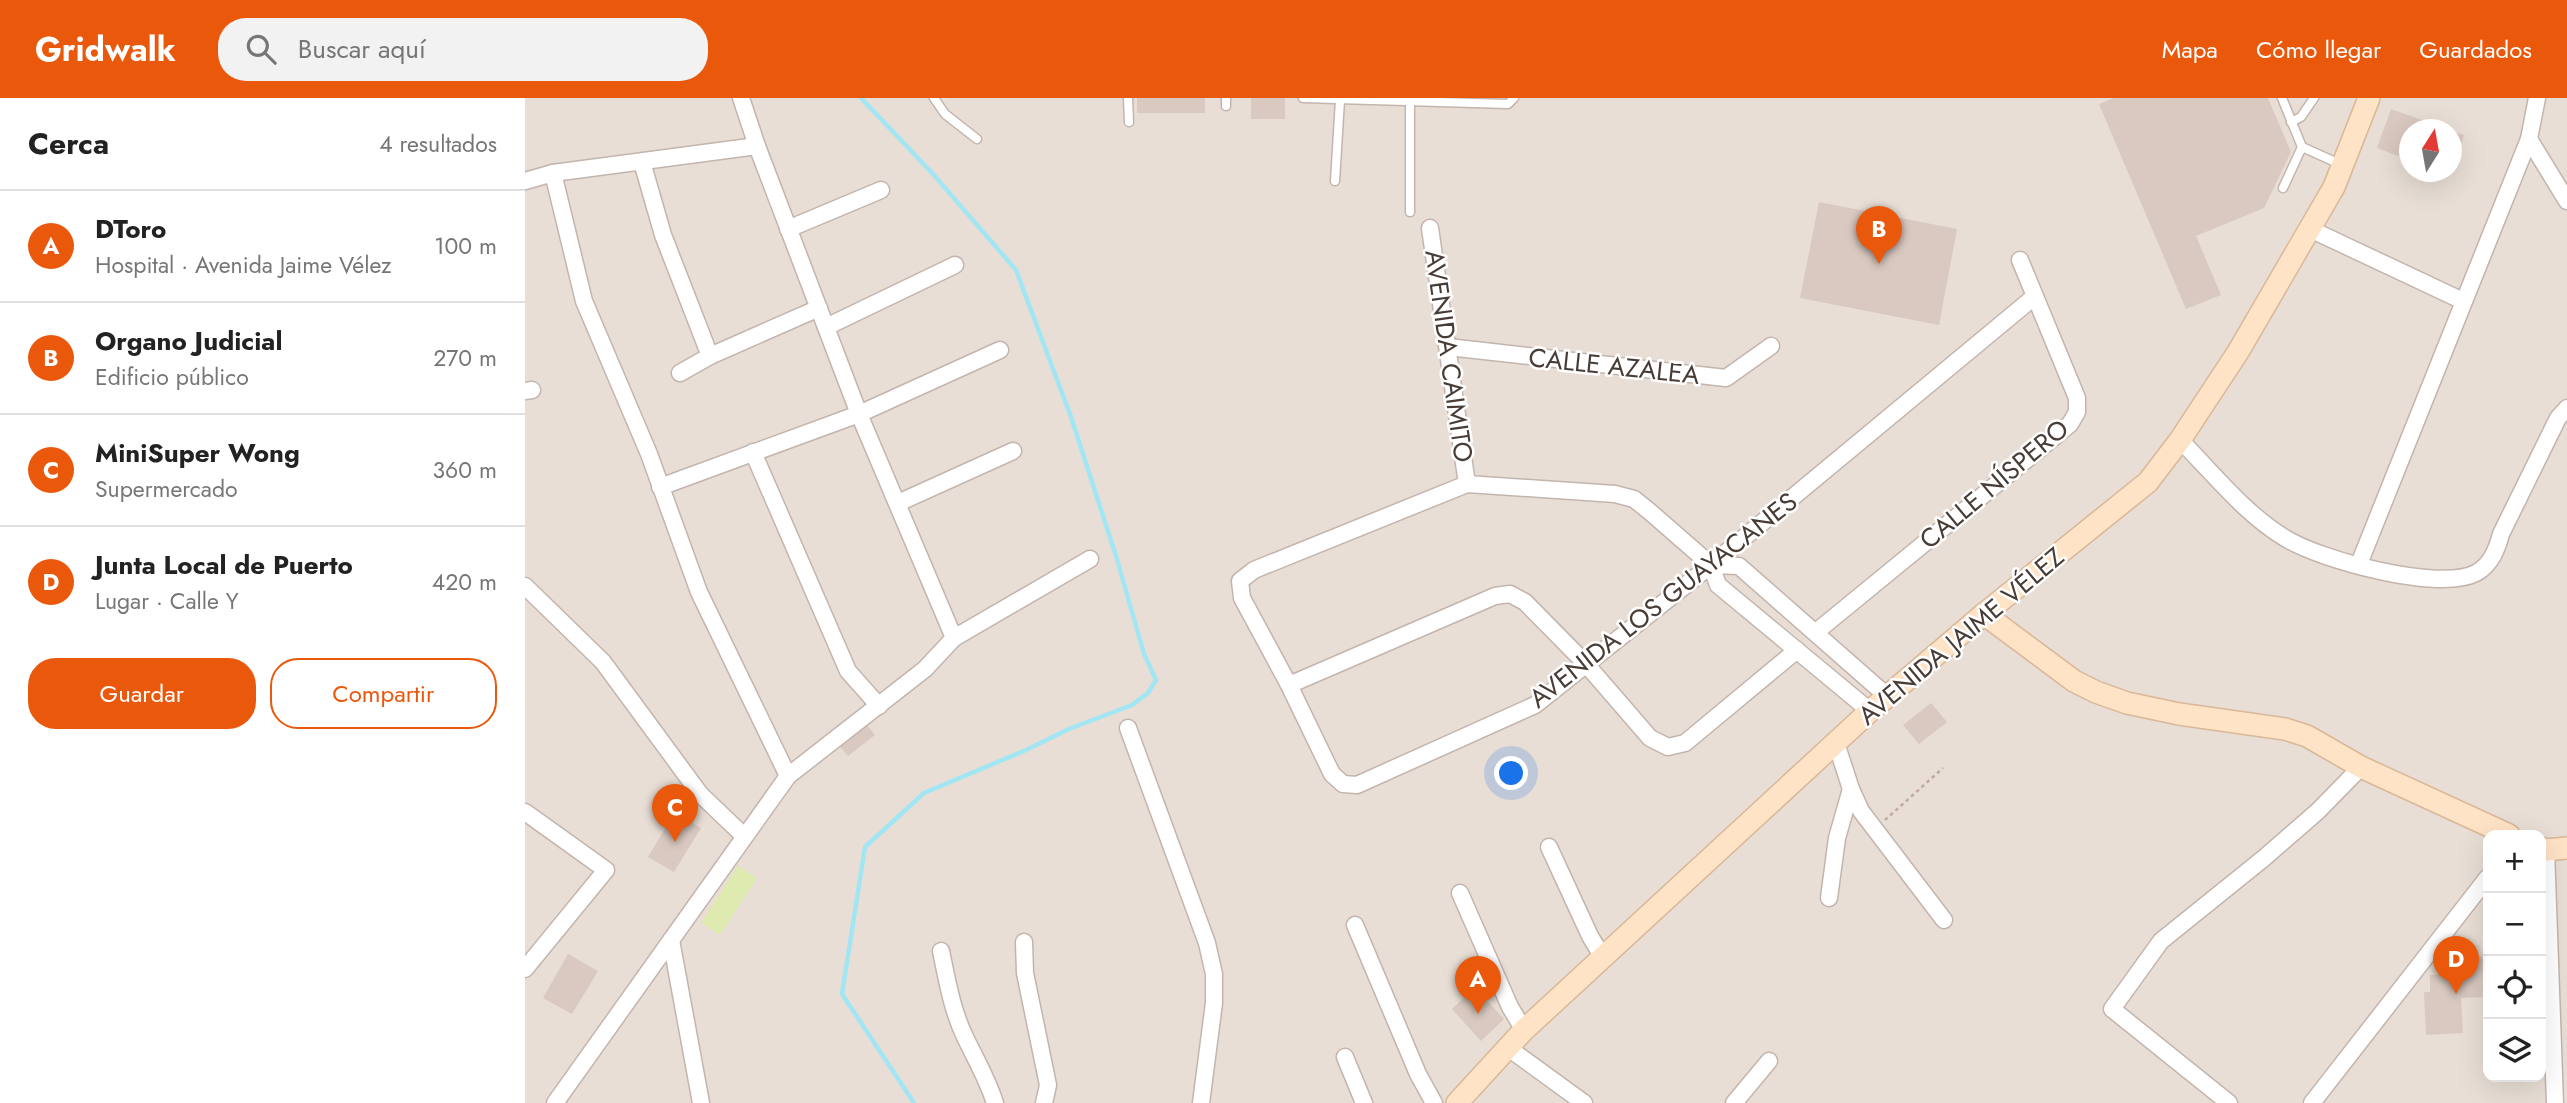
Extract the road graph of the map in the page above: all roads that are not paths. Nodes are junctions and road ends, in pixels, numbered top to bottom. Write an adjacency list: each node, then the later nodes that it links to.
1 (741, 98): 18 (street)
2 (934, 98): 16 (lane)
3 (1128, 98): 14 (lane)
4 (1303, 98): 11 (lane)
5 (1514, 98): 12 (lane)
6 (2282, 98): 15 (lane)
7 (2313, 98): 15 (lane)
8 (2369, 98): 21 (street, AVENIDA JAIME VÉLEZ)
9 (2537, 98): 17 (street)
10 (1365, 99): 11 (lane); 13 (lane)
11 (1340, 100): 24 (lane)
12 (1447, 100): 13 (lane)
13 (1409, 102): 28 (lane)
14 (1129, 122)
15 (2291, 122): 19 (lane)
16 (977, 139)
17 (2529, 139): 27 (street); 35 (street)
18 (757, 146): 20 (street); 30 (street)
19 (2302, 147): 21 (lane); 25 (lane)
20 (642, 162): 22 (street); 41 (street)
21 (2342, 165): 31 (street, AVENIDA JAIME VÉLEZ)
22 (553, 173): 23 (street); 49 (street)
23 (525, 181)
24 (1335, 181)
25 (2283, 188)
26 (881, 190): 30 (street)
27 (2567, 201)
28 (1410, 212)
29 (1430, 228): 38 (street, AVENIDA CAIMITO)
30 (788, 229): 36 (street)
31 (2310, 229): 35 (street); 45 (street, AVENIDA JAIME VÉLEZ)
32 (2020, 260): 34 (street, CALLE NÍSPERO)
33 (955, 265): 37 (street)
34 (2034, 298): 53 (street, AVENIDA LOS GUAYACANES); 56 (street, CALLE NÍSPERO)
35 (2463, 301): 52 (street)
36 (819, 308): 37 (street); 41 (street)
37 (826, 327): 44 (street)
38 (1448, 346): 39 (street, CALLE AZALEA); 48 (street, AVENIDA CAIMITO)
39 (1771, 346)
40 (1000, 350): 44 (street)
41 (710, 356): 42 (street)
42 (680, 373)
43 (2567, 408): 52 (street)
44 (859, 414): 47 (street); 50 (street)
45 (2180, 440): 52 (street); 55 (street, AVENIDA JAIME VÉLEZ)
46 (1013, 451): 50 (street)
47 (753, 452): 49 (street); 62 (street)
48 (1468, 484): 53 (street); 60 (street, AVENIDA LOS GUAYACANES)
49 (660, 487): 67 (street)
50 (898, 503): 57 (street)
51 (1090, 559): 57 (street)
52 (2359, 564)
53 (1711, 565): 56 (street); 58 (street); 59 (street, AVENIDA LOS GUAYACANES)
54 (525, 586): 71 (street)
55 (1984, 614): 61 (street, AVENIDA JAIME VÉLEZ); 66 (street)
56 (1816, 632): 61 (street)
57 (954, 638): 62 (street)
58 (1797, 650): 59 (street); 63 (street)
59 (1586, 664): 60 (street); 60 (street, AVENIDA LOS GUAYACANES)
60 (1289, 685)
61 (1887, 696): 63 (street, AVENIDA JAIME VÉLEZ)
62 (879, 706): 67 (street)
63 (1870, 710): 65 (street, AVENIDA JAIME VÉLEZ)
64 (1128, 728): 93 (street)
65 (1836, 743): 68 (street); 82 (street, AVENIDA JAIME VÉLEZ)
66 (2361, 767): 70 (street); 99 (street)
67 (788, 776): 71 (street)
68 (1851, 789): 76 (street); 77 (street)
69 (525, 812): 83 (street)
70 (2498, 830)
71 (744, 836): 79 (street)
72 (1549, 847): 82 (street)
73 (2551, 849): 88 (street)
74 (2483, 883): 100 (street)
75 (1460, 893): 84 (street)
76 (1829, 898)
77 (1944, 920)
78 (1355, 925): 95 (street)
79 (671, 940): 89 (street); 90 (street)
80 (1024, 942): 92 (street)
81 (941, 951): 91 (street)
82 (1602, 956): 84 (street, AVENIDA JAIME VÉLEZ)
83 (525, 968)
84 (1524, 1030): 85 (street, AVENIDA JAIME VÉLEZ)
85 (1507, 1047): 96 (street, AVENIDA JAIME VÉLEZ); 97 (street)
86 (1345, 1057): 94 (street)
87 (1769, 1061): 98 (street)
88 (2559, 1097)
89 (555, 1103)
90 (701, 1103)
91 (995, 1103)
92 (1044, 1103)
93 (1201, 1103)
94 (1364, 1103)
95 (1434, 1103)
96 (1457, 1103)
97 (1584, 1103)
98 (1734, 1103)
99 (2229, 1103)
100 (2312, 1103)

